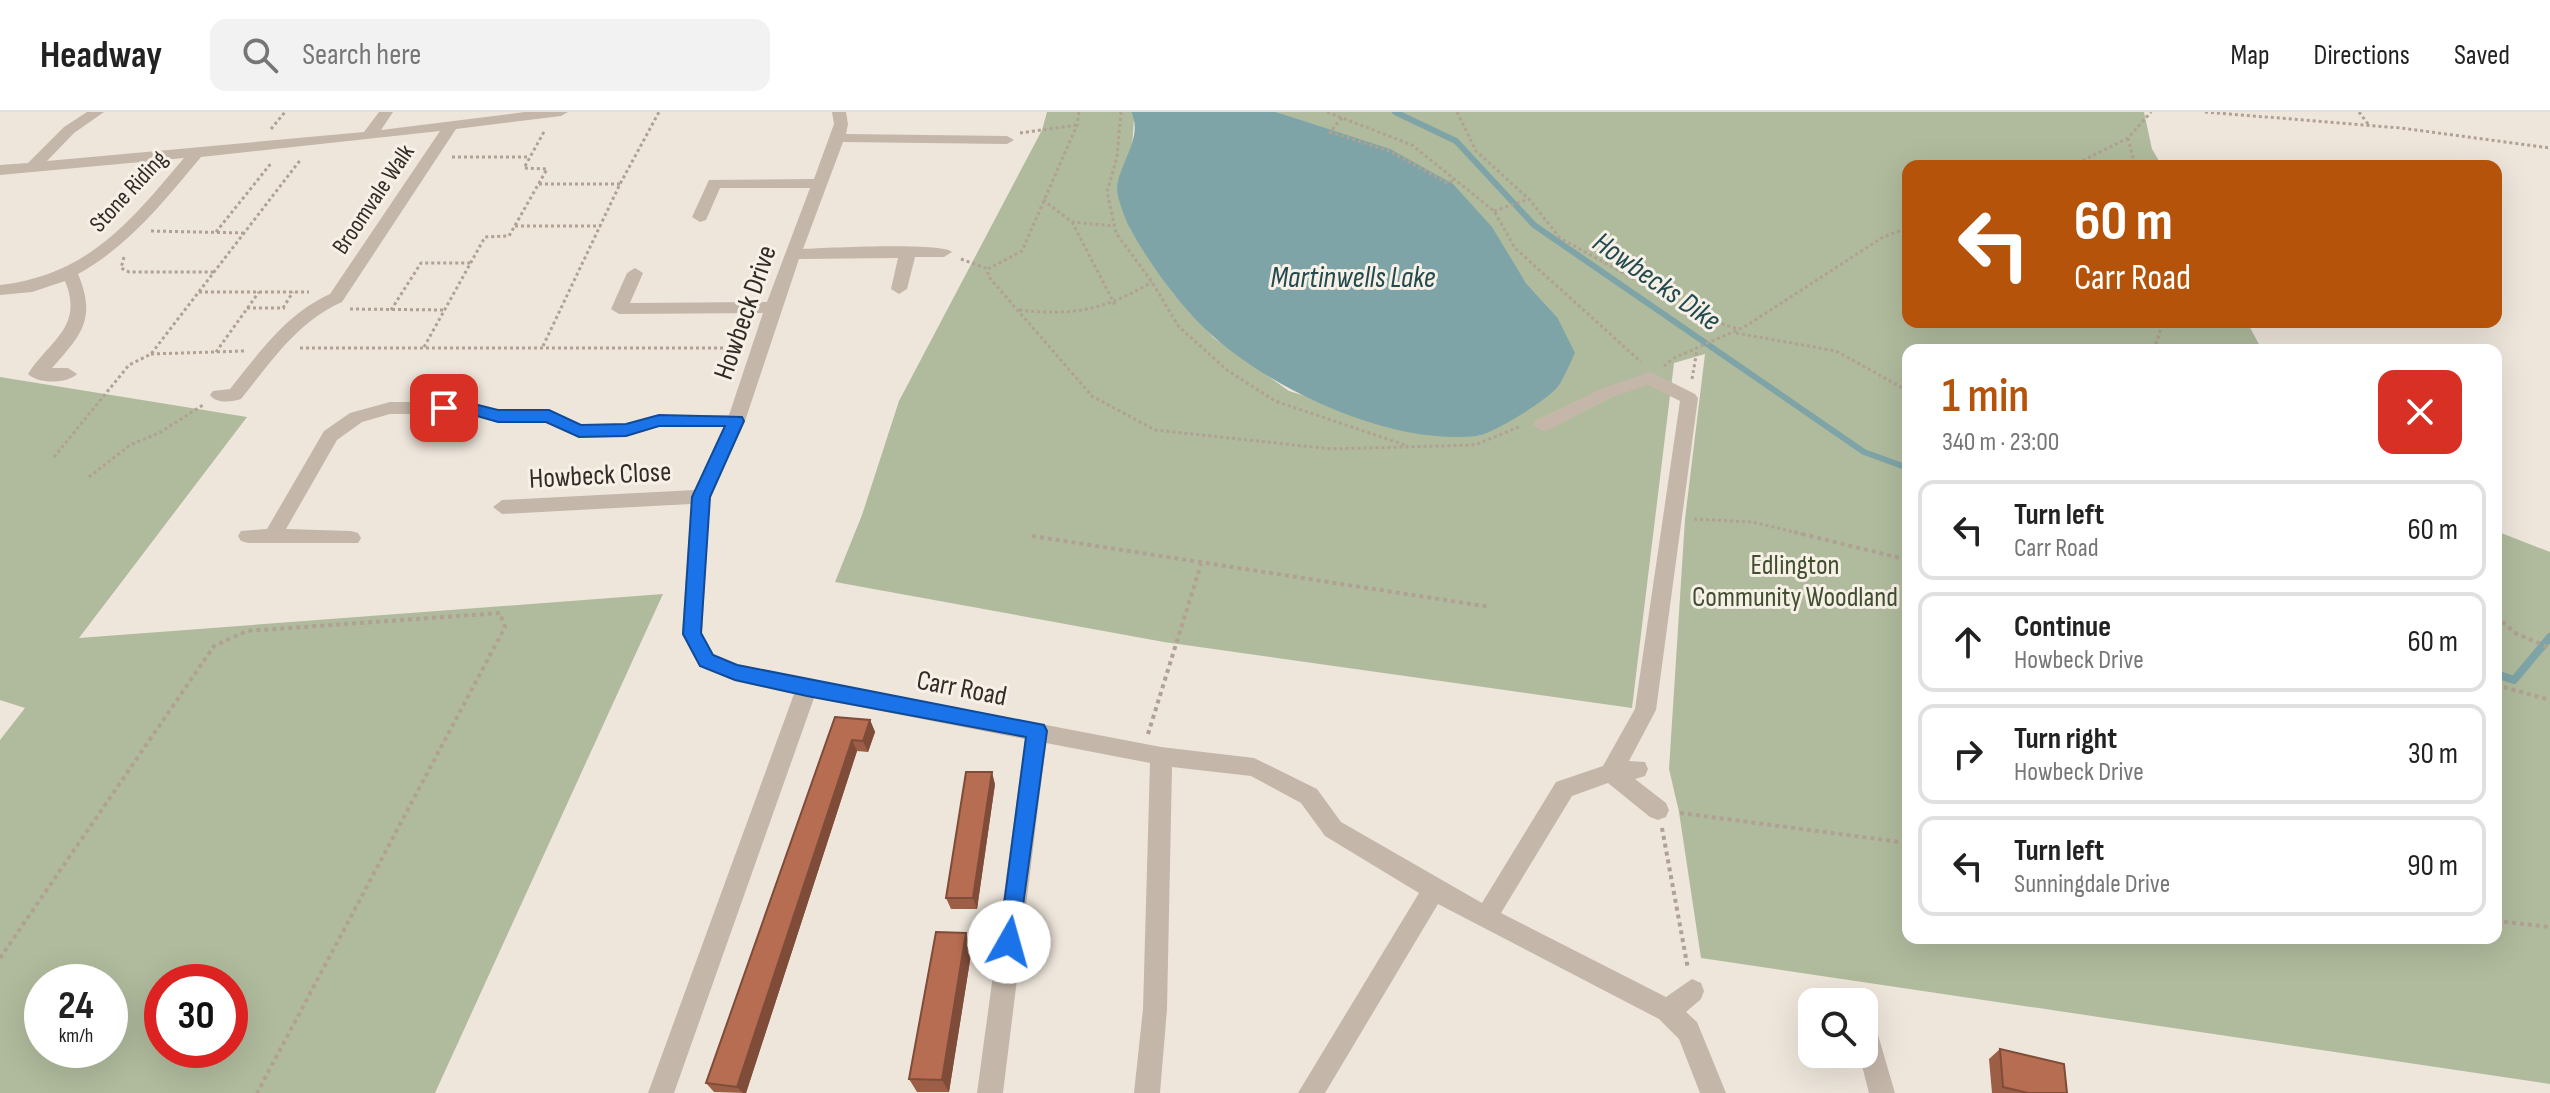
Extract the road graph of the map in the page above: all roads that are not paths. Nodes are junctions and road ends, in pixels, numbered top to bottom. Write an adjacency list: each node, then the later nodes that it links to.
1 (97, 112): 10 (street)
2 (386, 112): 6 (street)
3 (839, 112): 7 (street, Howbeck Drive)
4 (557, 113): 5 (street)
5 (451, 126): 6 (street); 23 (street, Broomvale Walk)
6 (370, 134): 9 (street)
7 (837, 138): 8 (street); 12 (street, Howbeck Drive)
8 (1007, 140)
9 (198, 151): 10 (street); 17 (street, Stone Riding)
10 (31, 169): 11 (street)
11 (0, 170)
12 (820, 184): 13 (street); 16 (street, Howbeck Drive)
13 (700, 217)
14 (908, 251): 15 (street); 16 (street); 19 (street)
15 (944, 252)
16 (794, 254): 21 (street, Howbeck Drive)
17 (69, 272): 20 (street, Stone Riding); 22 (street)
18 (635, 273): 21 (street)
19 (899, 289)
20 (0, 290)
21 (773, 307): 24 (street, Howbeck Drive)
22 (68, 374)
23 (219, 395)
24 (736, 421): 26 (street, Howbeck Drive); 29 (street)
25 (1542, 425): 35 (street)
26 (701, 497): 27 (street, Howbeck Close); 31 (street, Howbeck Drive)
27 (502, 507)
28 (248, 536): 29 (street)
29 (272, 537): 30 (street)
30 (351, 538)
31 (807, 688): 32 (street, Carr Road); 42 (street)
32 (1037, 731): 33 (street, Carr Road); 43 (street)
33 (1152, 754): 37 (street, Carr Road); 44 (street)
34 (1637, 769): 35 (street)
35 (1611, 773): 36 (street); 38 (street)
36 (1658, 810)
37 (1434, 890): 38 (street, Carr Road); 45 (street)
38 (1487, 915): 40 (street, Carr Road)
39 (1692, 991): 40 (street)
40 (1668, 1011): 46 (street)
41 (1875, 1068): 47 (street)
42 (661, 1093)
43 (990, 1093)
44 (1147, 1093)
45 (1311, 1093)
46 (1713, 1093)
47 (1882, 1093)

